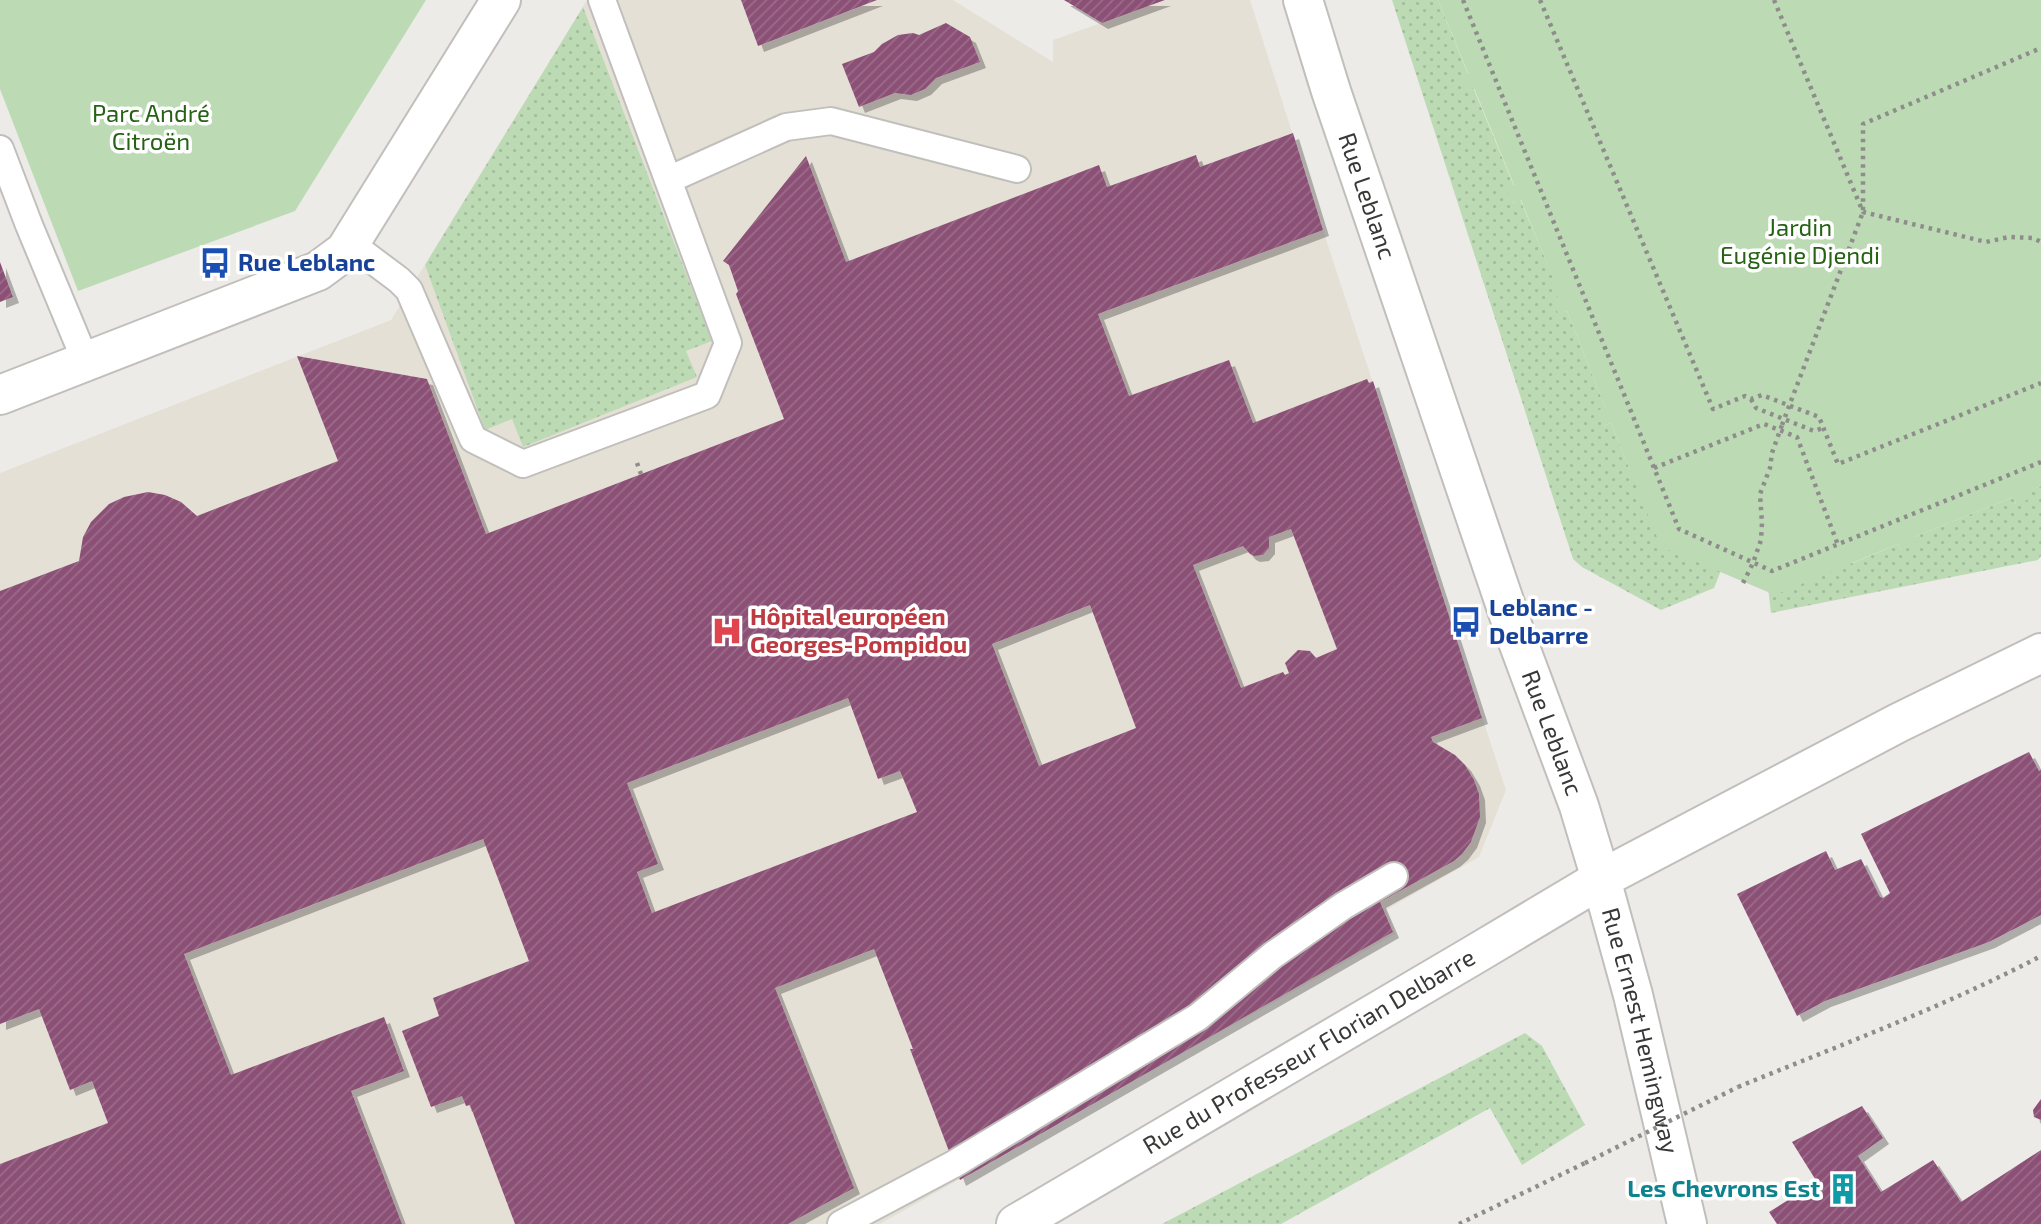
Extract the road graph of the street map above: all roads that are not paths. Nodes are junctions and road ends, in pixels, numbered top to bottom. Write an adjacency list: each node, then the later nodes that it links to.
1 (502, 0): 7 (street)
2 (602, 0): 6 (lane)
3 (1303, 0): 12 (street, Rue Leblanc)
4 (0, 149): 8 (lane)
5 (1017, 169): 6 (lane)
6 (668, 180): 7 (lane)
7 (351, 244): 8 (street)
8 (86, 362): 9 (street)
9 (0, 395)
10 (2041, 653): 12 (street)
11 (1394, 876): 13 (lane)
12 (1601, 878): 14 (street, Rue du Professeur Florian Delbarre); 15 (street, Rue Ernest Hemingway)
13 (841, 1224)
14 (1016, 1224)
15 (1687, 1224)

